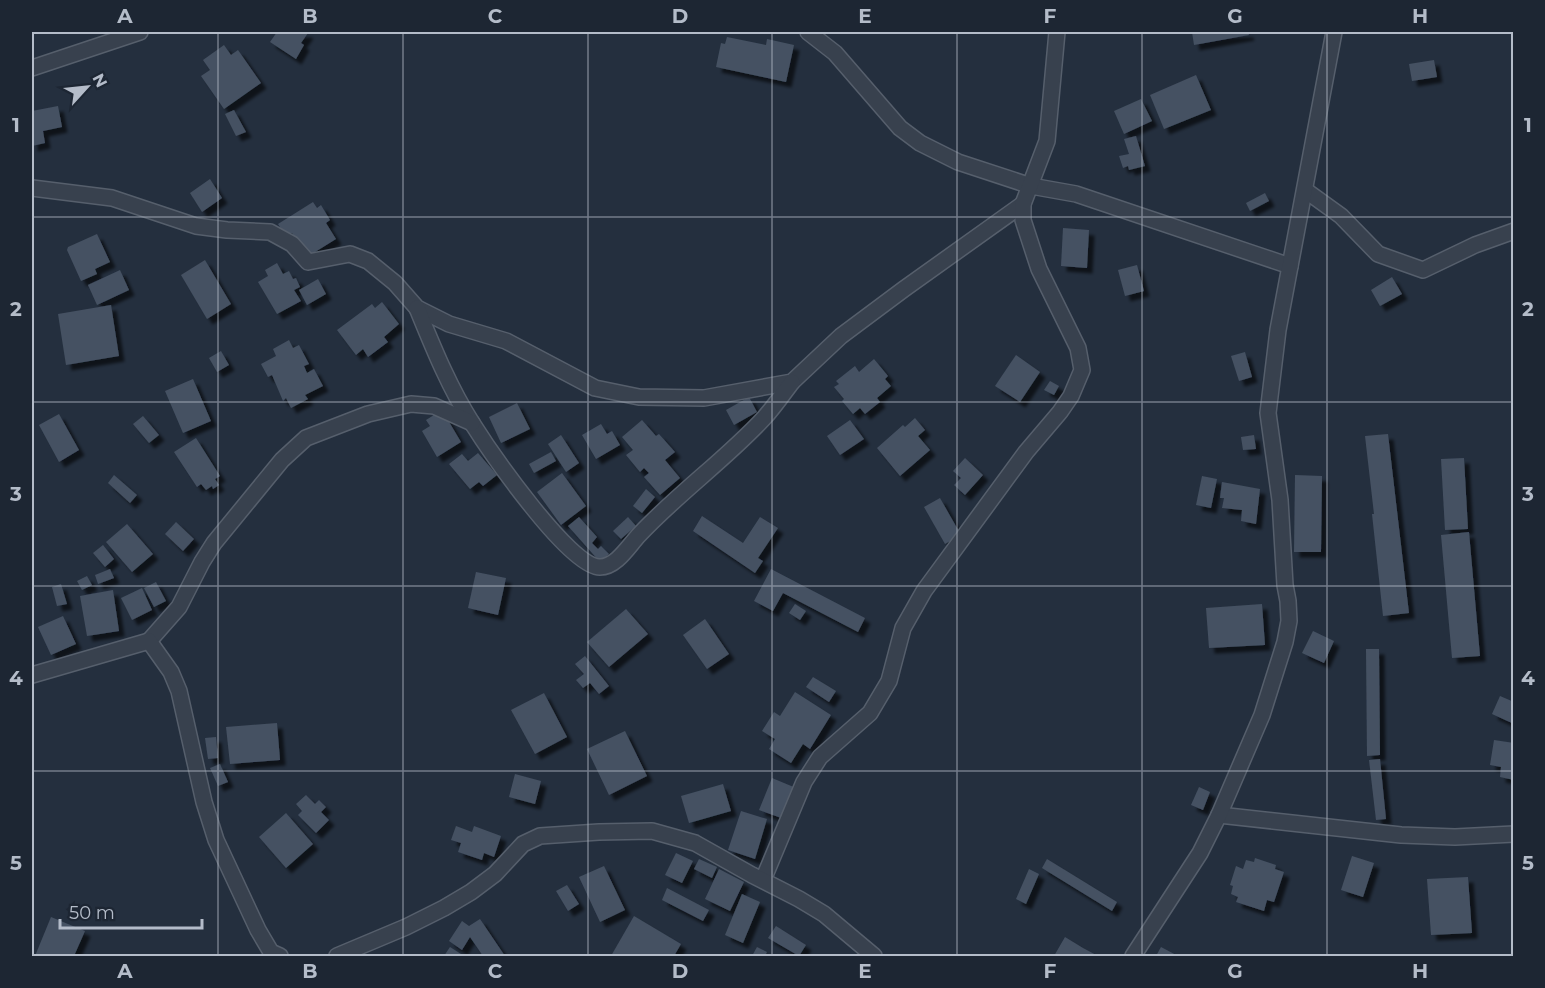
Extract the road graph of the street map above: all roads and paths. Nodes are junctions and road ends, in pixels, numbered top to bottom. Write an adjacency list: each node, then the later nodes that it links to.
1 (140, 32): 5 (street)
2 (808, 32): 6 (street)
3 (1057, 32): 6 (street)
4 (1334, 32): 8 (street)
5 (32, 68)
6 (1031, 186): 9 (street); 11 (street)
7 (32, 188): 12 (street)
8 (1305, 190): 10 (street); 11 (street)
9 (1023, 204): 13 (street); 19 (street)
10 (1514, 231)
11 (1290, 266): 17 (street)
12 (417, 308): 13 (street); 14 (street)
13 (792, 382): 14 (street)
14 (472, 423): 15 (street)
15 (149, 641): 16 (street); 20 (street)
16 (32, 675)
17 (1220, 815): 18 (street); 23 (street)
18 (1514, 834)
19 (763, 880): 21 (street); 22 (street)
20 (274, 955)
21 (337, 957)
22 (874, 957)
23 (1133, 957)

